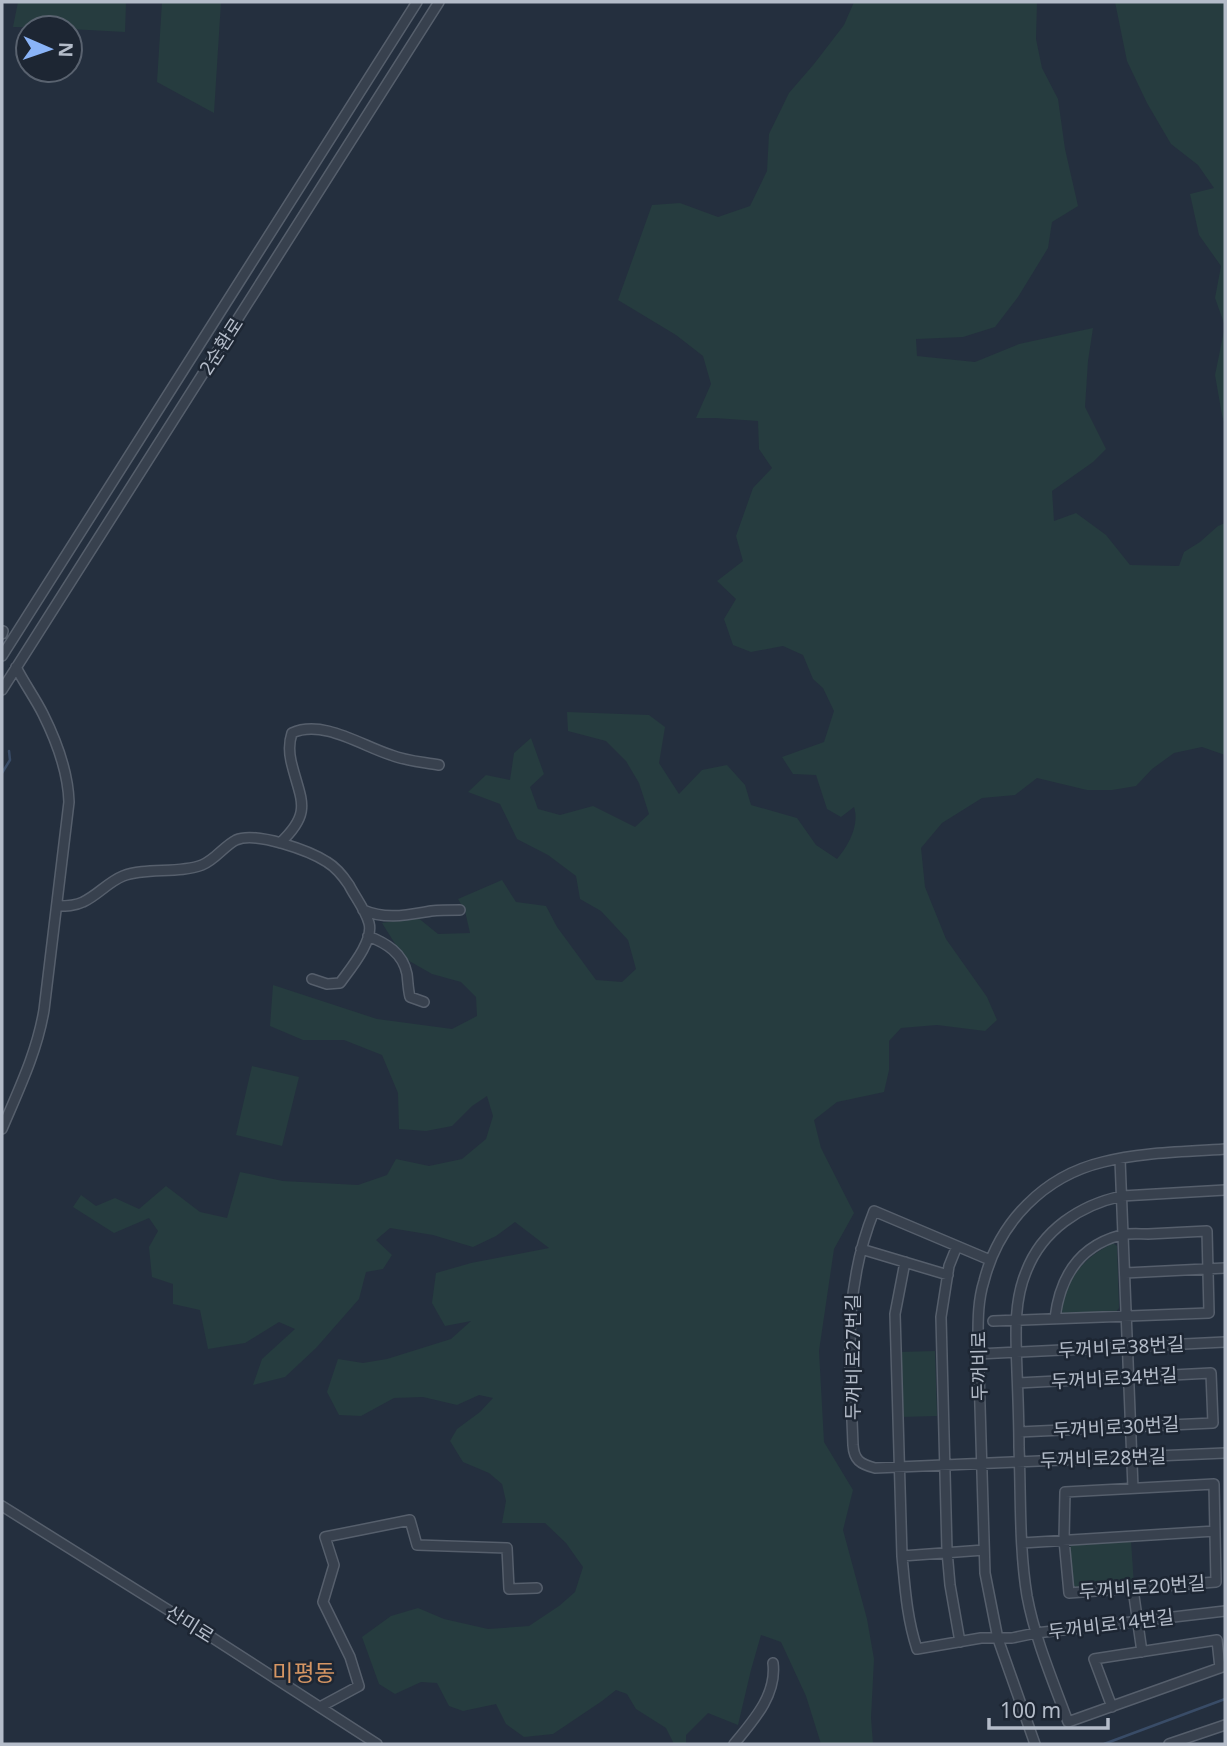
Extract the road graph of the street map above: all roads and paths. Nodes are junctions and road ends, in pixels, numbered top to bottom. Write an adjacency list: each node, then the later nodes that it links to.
1 (417, 2): 3 (street, 2순환로)
2 (439, 2): 4 (street, 2순환로)
3 (2, 656)
4 (16, 667): 5 (street, 2순환로); 8 (street)
5 (2, 690)
6 (439, 765): 7 (street)
7 (280, 843): 8 (street); 9 (street)
8 (57, 906): 14 (street)
9 (363, 910): 10 (street); 11 (street)
10 (460, 910)
11 (368, 936): 12 (street); 13 (street)
12 (313, 979)
13 (424, 1002)
14 (2, 1129)
15 (1225, 1149): 16 (street, 두꺼비로)
16 (1120, 1159): 18 (street); 22 (street, 두꺼비로)
17 (1225, 1190): 18 (street)
18 (1122, 1196): 19 (street); 30 (street)
19 (1123, 1234): 25 (street); 26 (street); 29 (street)
20 (957, 1246): 21 (street, 두꺼비로27번길); 22 (street); 27 (street)
21 (861, 1249): 23 (street); 46 (street, 두꺼비로27번길)
22 (990, 1260): 35 (street, 두꺼비로)
23 (905, 1262): 27 (street); 46 (street)
24 (1225, 1268): 25 (street)
25 (1208, 1269): 26 (street); 28 (street)
26 (1125, 1273): 28 (street)
27 (947, 1275): 45 (street)
28 (1127, 1316): 29 (street); 33 (street)
29 (1055, 1318): 30 (street)
30 (1017, 1320): 31 (street); 34 (street)
31 (993, 1321)
32 (1225, 1342): 33 (street, 두꺼비로38번길)
33 (1128, 1346): 34 (street, 두꺼비로38번길); 36 (street)
34 (1017, 1352): 35 (street, 두꺼비로38번길); 37 (street)
35 (978, 1354): 44 (street, 두꺼비로)
36 (1129, 1377): 37 (street, 두꺼비로34번길); 38 (street, 두꺼비로34번길); 39 (street)
37 (1018, 1382): 40 (street)
38 (1213, 1423): 39 (street, 두꺼비로30번길)
39 (1131, 1427): 40 (street, 두꺼비로30번길); 42 (street)
40 (1019, 1432): 43 (street)
41 (1225, 1453): 42 (street, 두꺼비로28번길)
42 (1132, 1457): 43 (street, 두꺼비로28번길); 47 (street)
43 (1020, 1461): 44 (street, 두꺼비로28번길); 51 (street)
44 (981, 1463): 45 (street, 두꺼비로27번길); 52 (street, 두꺼비로)
45 (945, 1465): 46 (street, 두꺼비로27번길); 53 (street)
46 (900, 1466): 54 (street)
47 (1133, 1488): 49 (street, 두꺼비로20번길); 50 (street, 두꺼비로20번길)
48 (2, 1506): 65 (street, 산미로)
49 (1215, 1531): 50 (street); 56 (street, 두꺼비로20번길)
50 (1064, 1540): 51 (street); 56 (street, 두꺼비로20번길)
51 (1022, 1543): 59 (street)
52 (984, 1550): 53 (street); 60 (street, 두꺼비로)
53 (947, 1551): 54 (street); 61 (street)
54 (902, 1556): 61 (street, 두꺼비로14번길)
55 (537, 1588): 65 (street)
56 (1133, 1589): 58 (street)
57 (1225, 1611): 58 (street, 두꺼비로14번길)
58 (1138, 1621): 59 (street, 두꺼비로14번길); 62 (street)
59 (1036, 1633): 60 (street, 두꺼비로14번길); 66 (street)
60 (998, 1639): 61 (street, 두꺼비로14번길); 70 (street, 두꺼비로)
61 (960, 1642)
62 (1142, 1652): 64 (street); 66 (street)
63 (773, 1663): 69 (street)
64 (1223, 1667): 66 (street)
65 (320, 1707): 68 (street, 산미로)
66 (1111, 1707)
67 (1225, 1725): 71 (street)
68 (377, 1744)
69 (734, 1744)
70 (1035, 1744)
71 (1169, 1744)

